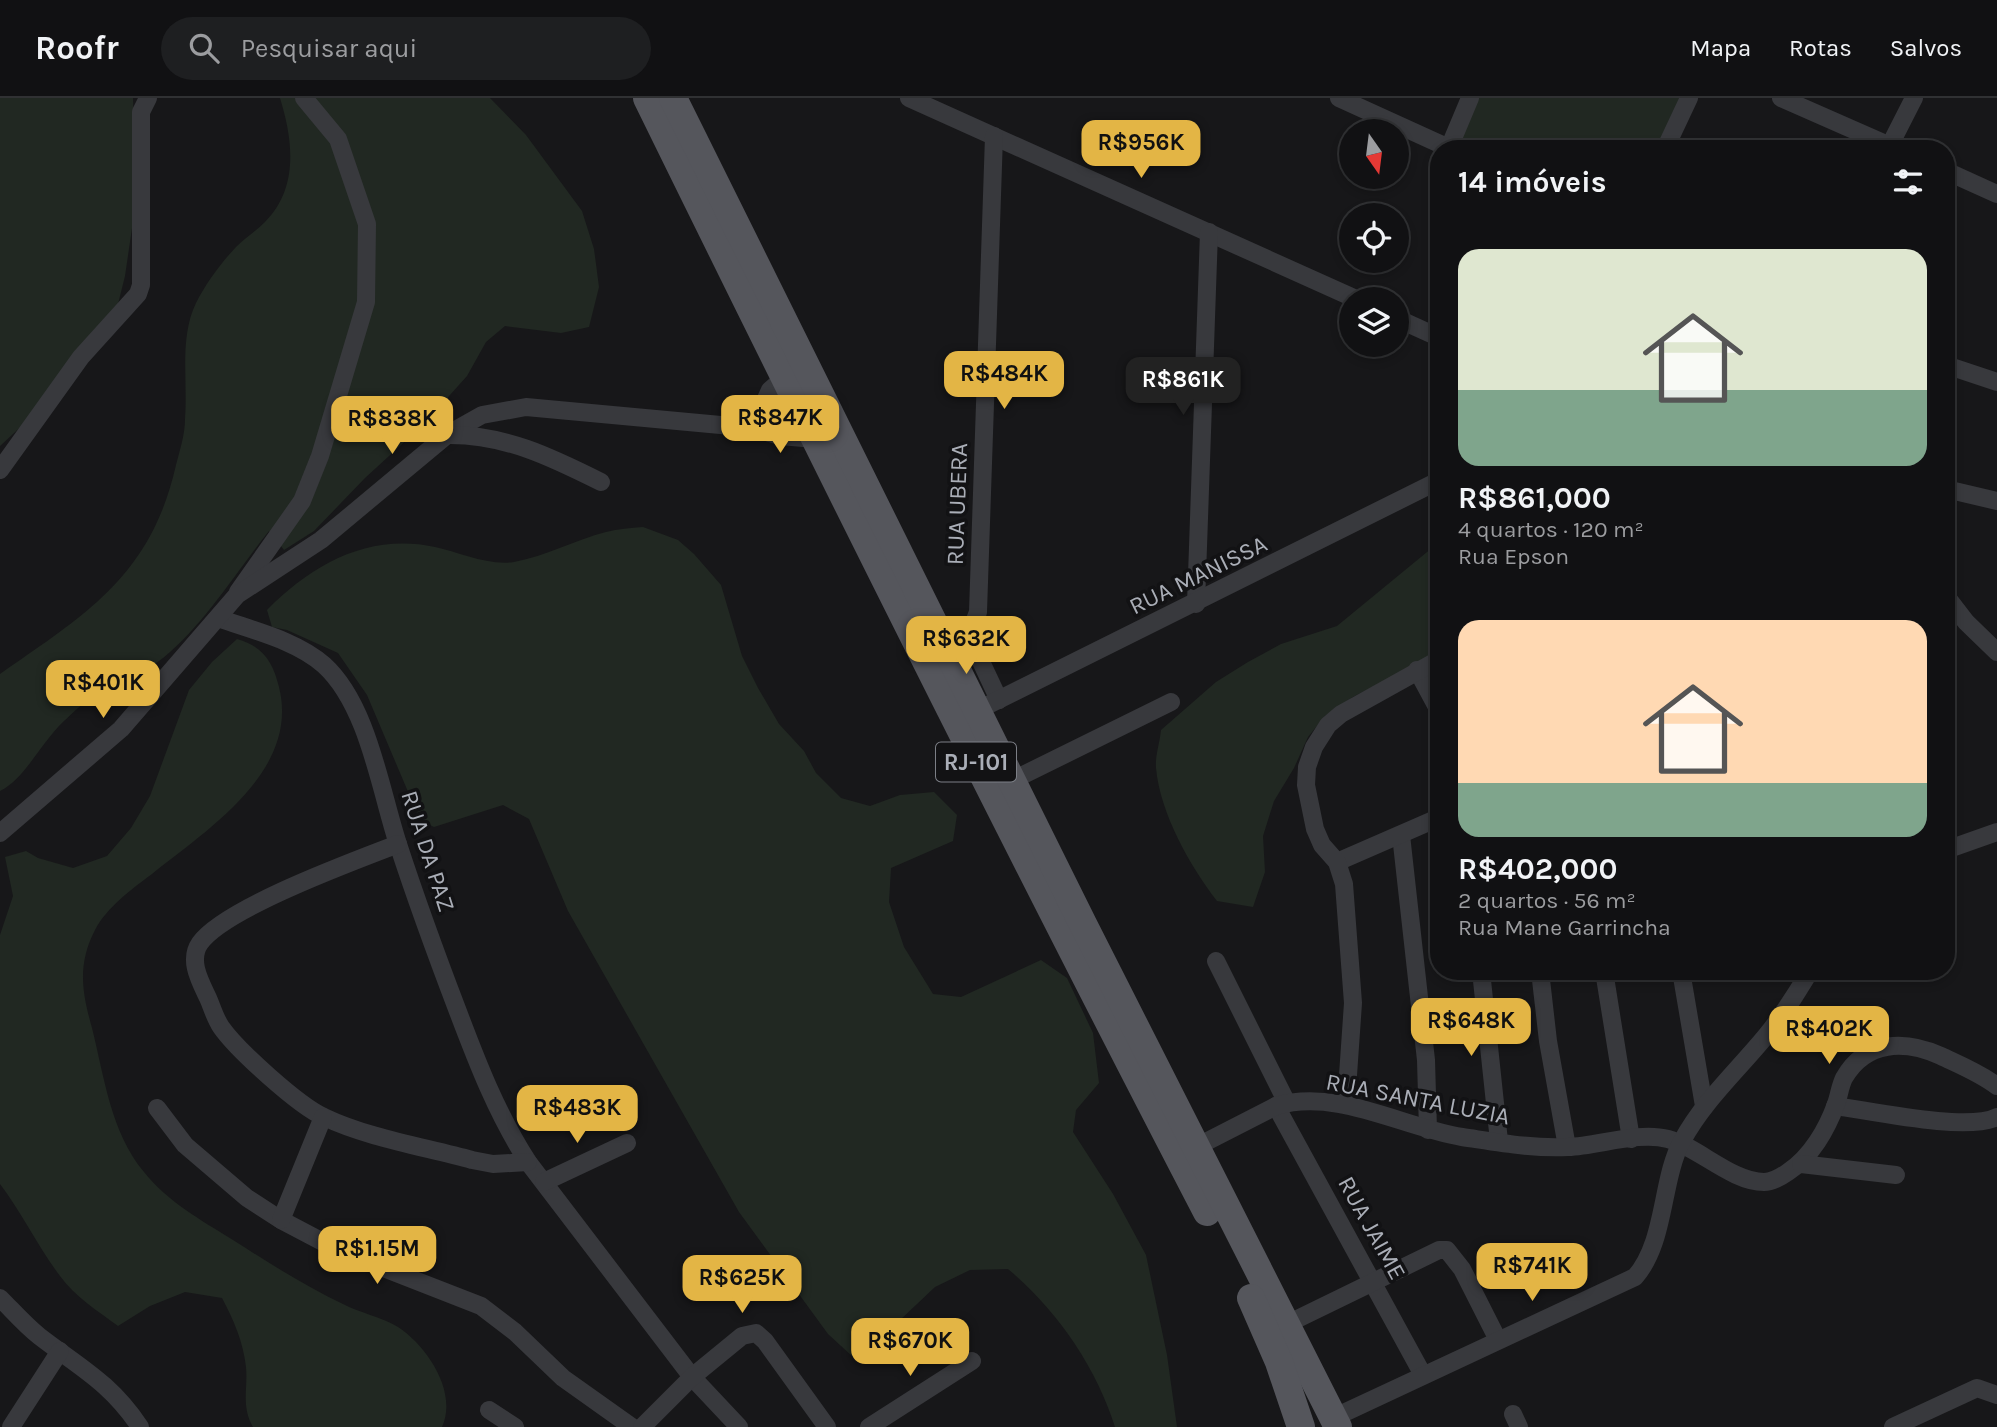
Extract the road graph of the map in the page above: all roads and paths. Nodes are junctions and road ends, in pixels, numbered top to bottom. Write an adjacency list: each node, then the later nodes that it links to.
1 (148, 98): 29 (street)
2 (304, 98): 34 (street)
3 (647, 98): 24 (main road, RJ-101)
4 (673, 98): 38 (main road, RJ-101)
5 (909, 98): 11 (street)
6 (1339, 98): 12 (street)
7 (1470, 98): 13 (street)
8 (1689, 98): 14 (street)
9 (1781, 98): 15 (street)
10 (1914, 98): 16 (street)
11 (994, 136): 19 (street); 38 (street, RUA UBERA)
12 (1432, 140)
13 (1453, 140)
14 (1669, 140)
15 (1874, 140)
16 (1896, 140)
17 (1955, 175): 18 (street)
18 (1997, 194)
19 (1209, 232): 20 (street); 35 (street)
20 (1339, 291)
21 (1409, 324): 22 (street)
22 (1430, 333)
23 (1955, 368): 25 (street)
24 (785, 377): 26 (street); 28 (main road, RJ-101)
25 (1997, 382)
26 (753, 428): 27 (street); 28 (street)
27 (447, 435): 30 (street); 34 (street)
28 (816, 439): 98 (main road, RJ-101)
29 (0, 470)
30 (601, 482)
31 (1430, 485): 35 (street, RUA MANISSA)
32 (1955, 491): 33 (street)
33 (1997, 501)
34 (237, 595): 37 (street)
35 (1196, 604): 44 (street, RUA MANISSA)
36 (1955, 608): 39 (street)
37 (218, 618): 48 (street); 50 (street, RUA DA PAZ)
38 (957, 642): 44 (main road, RJ-101)
39 (1997, 652)
40 (1430, 664): 41 (street)
41 (1417, 670): 42 (street); 52 (street)
42 (1430, 694)
43 (1171, 702): 45 (street)
44 (989, 705): 45 (main road, RJ-101)
45 (1013, 780): 72 (main road, RJ-101)
46 (1430, 822): 49 (street)
47 (1997, 832): 51 (street)
48 (0, 833)
49 (1401, 835): 52 (street); 67 (street)
50 (398, 844): 65 (street); 74 (street, RUA DA PAZ)
51 (1955, 847)
52 (1337, 862): 60 (street)
53 (1216, 961): 61 (street, RUA JAIME)
54 (1482, 980): 69 (street)
55 (1541, 980): 73 (street)
56 (1605, 980): 68 (street)
57 (1683, 980): 62 (street)
58 (1804, 980): 62 (street)
59 (1997, 1086): 63 (street)
60 (1346, 1104): 61 (street, RUA SANTA LUZIA); 67 (street, RUA SANTA LUZIA)
61 (1281, 1105): 72 (street, RUA SANTA LUZIA); 79 (street, RUA JAIME)
62 (1704, 1106): 71 (street)
63 (1835, 1106): 66 (street); 75 (street)
64 (157, 1108): 78 (street)
65 (323, 1117): 74 (street); 78 (street)
66 (1997, 1117)
67 (1428, 1129): 69 (street, RUA SANTA LUZIA)
68 (1631, 1139): 71 (street, RUA SANTA LUZIA); 73 (street, RUA SANTA LUZIA)
69 (1499, 1141): 73 (street, RUA SANTA LUZIA)
70 (627, 1143): 77 (street)
71 (1680, 1144): 75 (street, RUA SANTA LUZIA); 82 (street)
72 (1196, 1147): 81 (main road, RJ-101)
73 (1567, 1147)
74 (528, 1162): 77 (street, RUA DA PAZ)
75 (1801, 1164): 76 (street)
76 (1896, 1175)
77 (544, 1182): 86 (street, RUA DA PAZ)
78 (281, 1220): 93 (street)
79 (1374, 1282): 81 (street); 82 (street); 85 (street, RUA JAIME)
80 (0, 1298): 83 (street)
81 (1285, 1325): 89 (main road, RJ-101)
82 (1498, 1340): 85 (street)
83 (60, 1351): 90 (street); 91 (street)
84 (972, 1362): 97 (street)
85 (1423, 1375): 89 (street)
86 (692, 1377): 94 (street); 95 (street, RUA DA PAZ); 96 (street)
87 (1997, 1395): 99 (street)
88 (489, 1410): 92 (street)
89 (1336, 1422)
90 (11, 1427)
91 (139, 1427)
92 (515, 1427)
93 (632, 1427)
94 (642, 1427)
95 (739, 1427)
96 (827, 1427)
97 (869, 1427)
98 (1301, 1427)
99 (1893, 1427)

